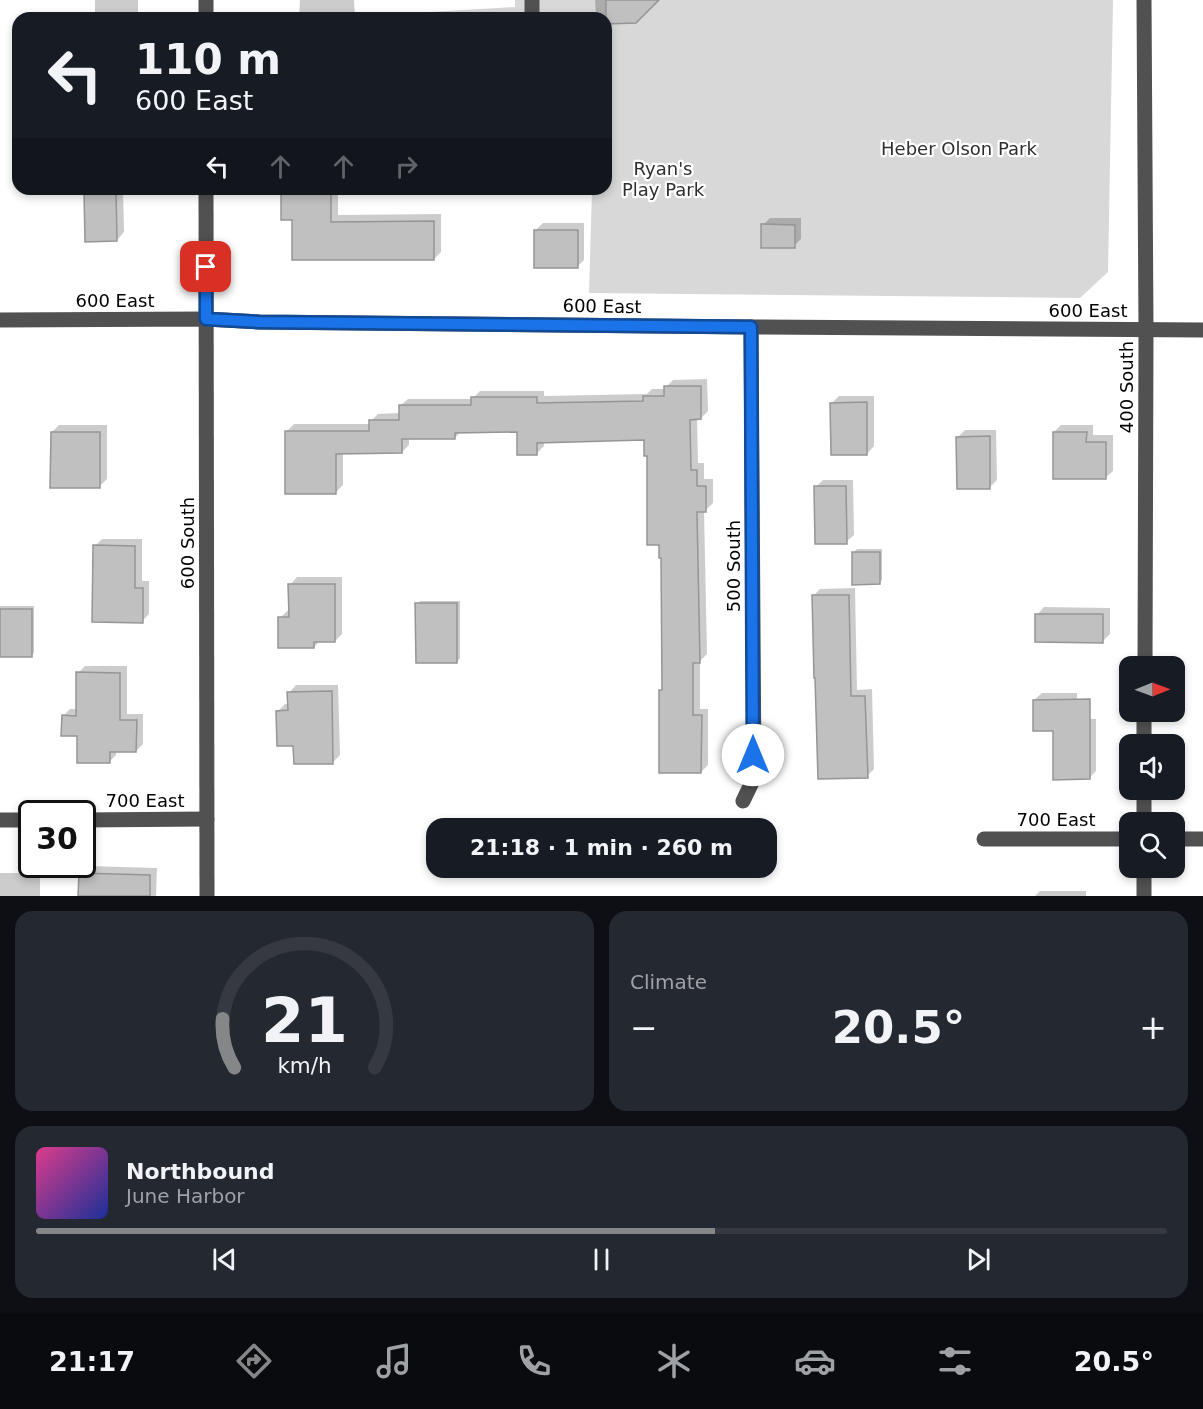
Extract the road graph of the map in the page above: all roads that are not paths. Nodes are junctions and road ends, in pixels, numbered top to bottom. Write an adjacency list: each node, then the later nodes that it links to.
1 (1144, 0): 6 (street, 400 South)
2 (206, 195): 3 (street, 600 South)
3 (206, 319): 4 (street, 600 East); 5 (street, 600 East); 11 (street, 600 South)
4 (0, 320)
5 (751, 327): 6 (street, 600 East); 9 (street, 500 South)
6 (1146, 330): 7 (street, 600 East); 8 (street, 400 South)
7 (1203, 330)
8 (1144, 656)
9 (743, 801)
10 (96, 819): 11 (street, 700 East)
11 (207, 819): 19 (street, 600 South)
12 (0, 820): 13 (street)
13 (18, 820)
14 (984, 839): 15 (street, 700 East)
15 (1119, 839)
16 (1185, 839): 17 (street)
17 (1203, 839)
18 (1144, 878): 20 (street)
19 (207, 896)
20 (1144, 896)

